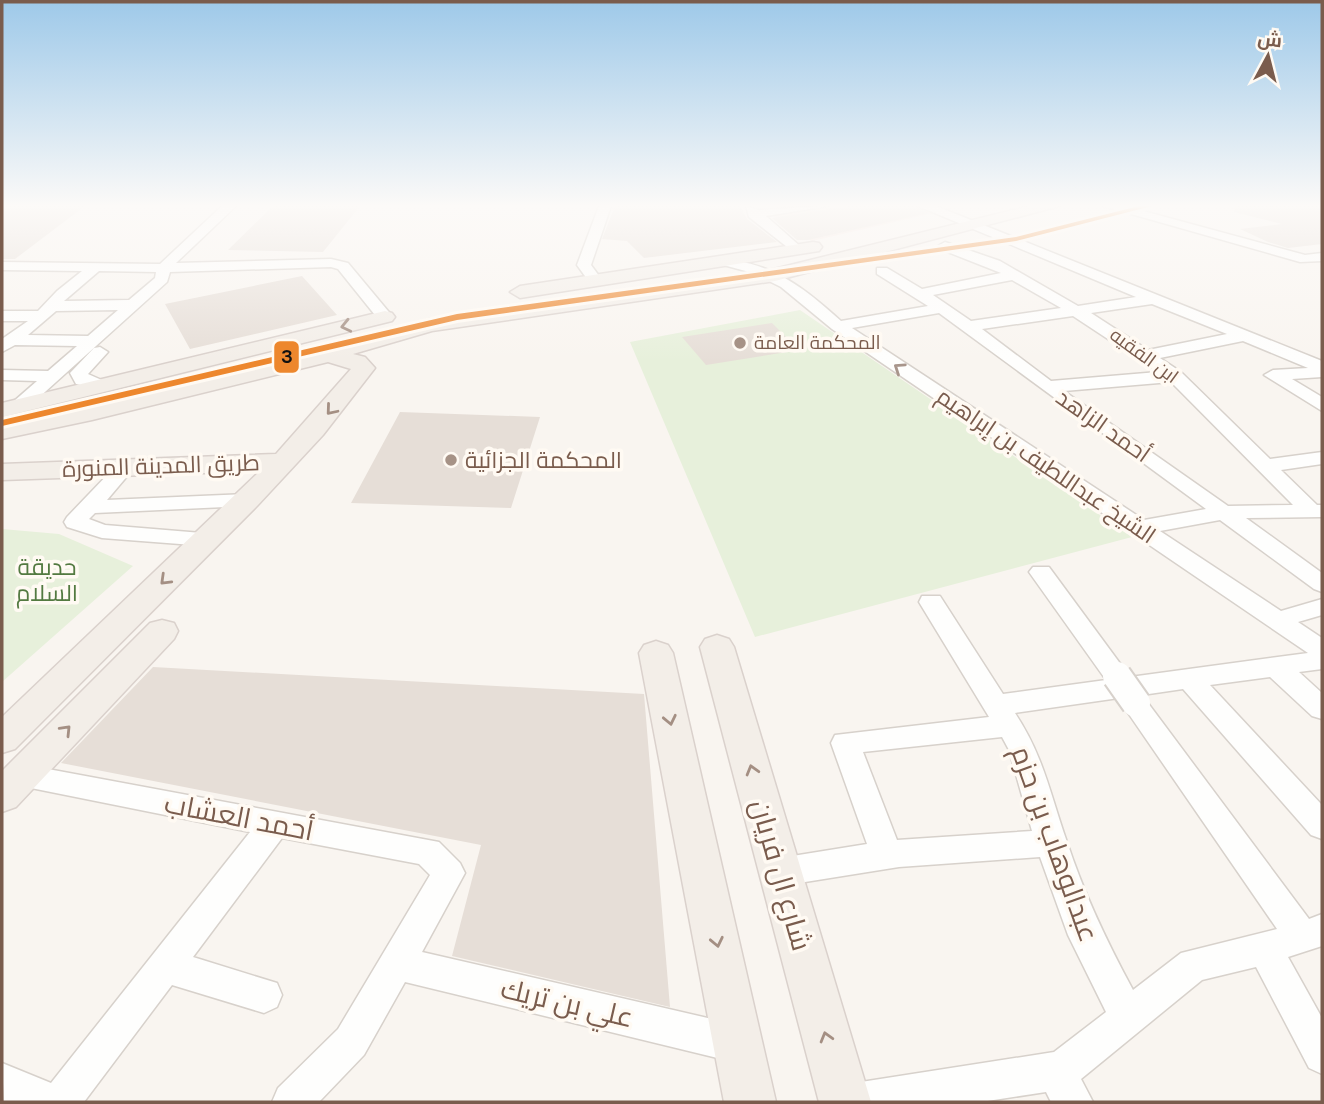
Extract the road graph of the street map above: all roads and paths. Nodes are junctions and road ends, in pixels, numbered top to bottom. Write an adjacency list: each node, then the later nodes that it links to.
1 (175, 258): 17 (street)
2 (192, 258): 15 (street)
3 (587, 258): 22 (street)
4 (797, 258): 11 (street)
5 (810, 258): 11 (main road)
6 (977, 258): 13 (street, ابن الفقيه)
7 (1021, 258): 13 (street)
8 (1050, 258): 26 (street)
9 (1300, 258): 10 (street)
10 (1318, 258)
11 (799, 260): 12 (main road); 19 (main road); 23 (main road)
12 (723, 263): 19 (street); 22 (main road)
13 (995, 264): 20 (street, ابن الفقيه)
14 (9, 266): 16 (street); 21 (street)
15 (189, 266): 17 (street); 32 (street); 41 (street)
16 (96, 267): 17 (street); 27 (street)
17 (164, 268): 28 (street)
18 (882, 271): 24 (street, أحمد الزاهد)
19 (775, 275): 23 (street, الشيخ عبداللطيف بن إبراهيم); 38 (main road)
20 (1014, 275): 24 (street); 30 (street, ابن الفقيه)
21 (2, 276)
22 (595, 280): 32 (main road)
23 (800, 293): 33 (street, الشيخ عبداللطيف بن إبراهيم)
24 (923, 293): 29 (street, أحمد الزاهد)
25 (117, 294): 27 (street)
26 (1153, 299): 30 (street); 35 (street)
27 (54, 305): 28 (street); 31 (street); 37 (street)
28 (133, 305): 36 (street)
29 (942, 308): 33 (street); 34 (street, أحمد الزاهد)
30 (1073, 309): 34 (street); 39 (street, ابن الفقيه)
31 (2, 316)
32 (386, 317): 44 (main road, one-way to 44)
33 (838, 327): 60 (street, الشيخ عبداللطيف بن إبراهيم, one-way to 33)
34 (965, 327): 45 (street, أحمد الزاهد)
35 (1244, 336): 39 (street); 40 (street)
36 (92, 341): 37 (street); 46 (street)
37 (6, 343)
38 (328, 355): 48 (main road); 52 (main road, طريق المدينة المنورة, one-way to 52)
39 (1145, 356): 43 (street, ابن الفقيه)
40 (1322, 369): 47 (street)
41 (79, 373): 44 (street); 46 (street)
42 (2, 375): 46 (street)
43 (1175, 376): 45 (street); 53 (street, ابن الفقيه)
44 (104, 385): 46 (main road)
45 (1047, 387): 59 (street, أحمد الزاهد)
46 (50, 391): 48 (main road); 49 (main road)
47 (1322, 405)
48 (92, 413): 50 (main road)
49 (6, 415)
50 (2, 431)
51 (1322, 458): 53 (street)
52 (282, 462): 54 (main road, طريق المدينة المنورة); 56 (main road)
53 (1265, 466): 58 (street, ابن الفقيه)
54 (2, 472)
55 (119, 474): 57 (street)
56 (247, 500): 57 (street); 61 (main road)
57 (88, 507): 61 (street)
58 (1317, 511): 59 (street)
59 (1227, 512): 60 (street); 63 (street, أحمد الزاهد)
60 (1139, 528): 66 (street, الشيخ عبداللطيف بن إبراهيم)
61 (206, 539): 76 (main road, one-way to 76)
62 (1041, 572): 83 (street, bridge)
63 (1322, 584)
64 (931, 602): 75 (street, عبدالوهاب بن حزم)
65 (1322, 607): 66 (street)
66 (1277, 620): 69 (street, الشيخ عبداللطيف بن إبراهيم)
67 (162, 631): 77 (main road, one-way to 67)
68 (717, 647): 82 (main road, شارع ال فريان, one-way to 68)
69 (1322, 650)
70 (656, 653): 89 (main road, one-way to 89)
71 (1322, 660): 72 (street)
72 (1276, 667): 73 (street); 74 (street)
73 (1191, 680): 75 (street); 79 (street)
74 (1322, 709)
75 (1004, 716): 80 (street, عبدالوهاب بن حزم); 81 (street)
76 (2, 739)
77 (11, 786): 78 (street, أحمد العشاب)
78 (275, 823): 85 (street, أحمد العشاب); 86 (street)
79 (1322, 825)
80 (1051, 843): 81 (street); 88 (street, عبدالوهاب بن حزم)
81 (887, 855): 82 (street)
82 (780, 872): 97 (main road, شارع ال فريان, one-way to 82)
83 (1312, 934): 84 (street)
84 (1265, 949): 88 (street); 90 (street)
85 (397, 962): 89 (street, علي بن تريك); 95 (street)
86 (165, 966): 87 (street); 94 (street)
87 (264, 995)
88 (1128, 1017): 92 (street)
89 (738, 1044): 96 (main road)
90 (1322, 1055)
91 (2, 1082): 93 (street)
92 (1066, 1085): 98 (street)
93 (50, 1102)
94 (60, 1102)
95 (292, 1102)
96 (750, 1102)
97 (845, 1102)
98 (861, 1102)

